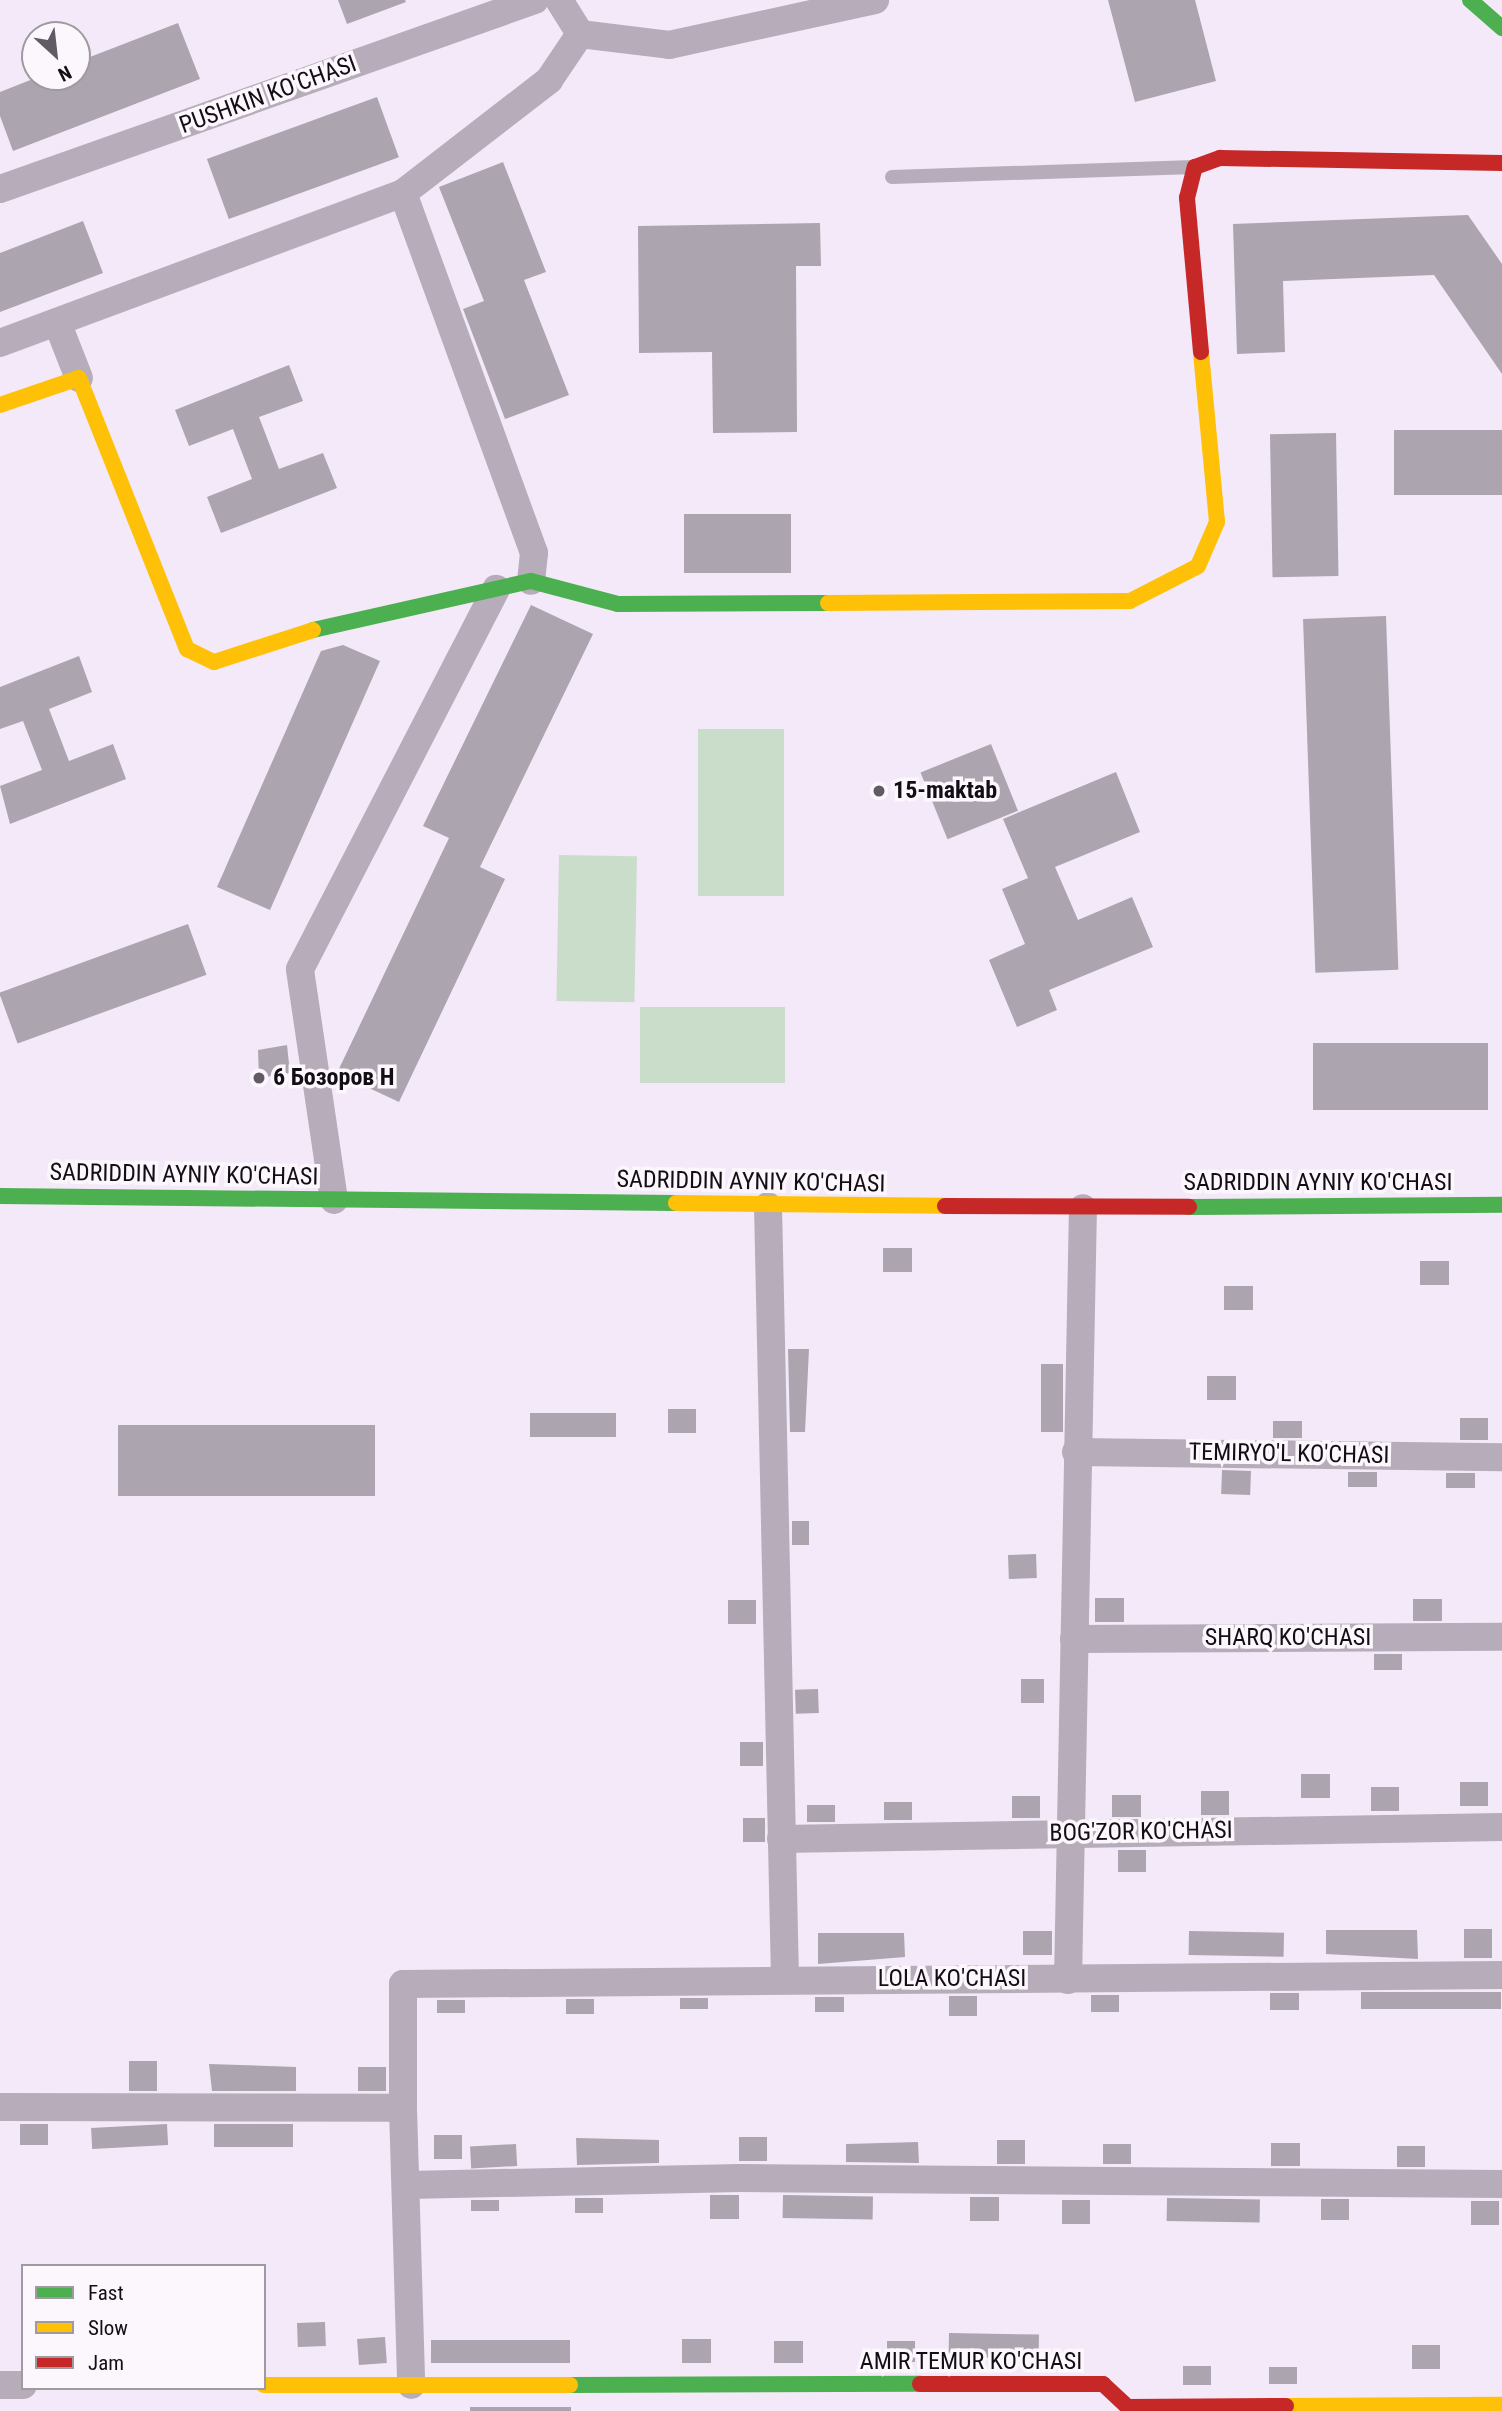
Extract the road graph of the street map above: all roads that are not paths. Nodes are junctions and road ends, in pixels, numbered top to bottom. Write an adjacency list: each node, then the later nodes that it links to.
1 (535, 0): 10 (street, PUSHKIN KO'CHASI)
2 (559, 0): 6 (street)
3 (876, 0): 6 (street)
4 (1471, 0): 5 (street)
5 (1502, 28)
6 (580, 34): 11 (street)
7 (1502, 163): 8 (street)
8 (1195, 167): 9 (lane); 16 (street)
9 (892, 177)
10 (0, 190)
11 (403, 193): 12 (street); 16 (street)
12 (57, 322): 13 (street); 14 (street)
13 (0, 343)
14 (79, 378): 15 (street); 17 (street)
15 (0, 405)
16 (531, 582): 17 (street)
17 (496, 589): 19 (street)
18 (0, 1196): 19 (street, SADRIDDIN AYNIY KO'CHASI)
19 (334, 1200): 21 (street, SADRIDDIN AYNIY KO'CHASI)
20 (1502, 1205): 22 (street, SADRIDDIN AYNIY KO'CHASI)
21 (768, 1206): 22 (street, SADRIDDIN AYNIY KO'CHASI); 29 (street)
22 (1083, 1208): 23 (street)
23 (1076, 1452): 24 (street, TEMIRYO'L KO'CHASI); 26 (street)
24 (1502, 1457)
25 (1502, 1637): 26 (street, SHARQ KO'CHASI)
26 (1074, 1639): 28 (street)
27 (1502, 1827): 28 (street, BOG'ZOR KO'CHASI)
28 (1068, 1833): 29 (street, BOG'ZOR KO'CHASI); 32 (street)
29 (781, 1839): 31 (street)
30 (1502, 1975): 32 (street, LOLA KO'CHASI)
31 (785, 1978): 32 (street, LOLA KO'CHASI); 34 (street, LOLA KO'CHASI)
32 (1068, 1980)
33 (0, 2107): 34 (street)
34 (403, 2108): 36 (street)
35 (1502, 2184): 36 (street)
36 (408, 2185): 40 (street)
37 (0, 2385): 38 (street)
38 (21, 2385)
39 (266, 2385): 40 (street, AMIR TEMUR KO'CHASI)
40 (425, 2394): 41 (street, AMIR TEMUR KO'CHASI)
41 (1502, 2405)

